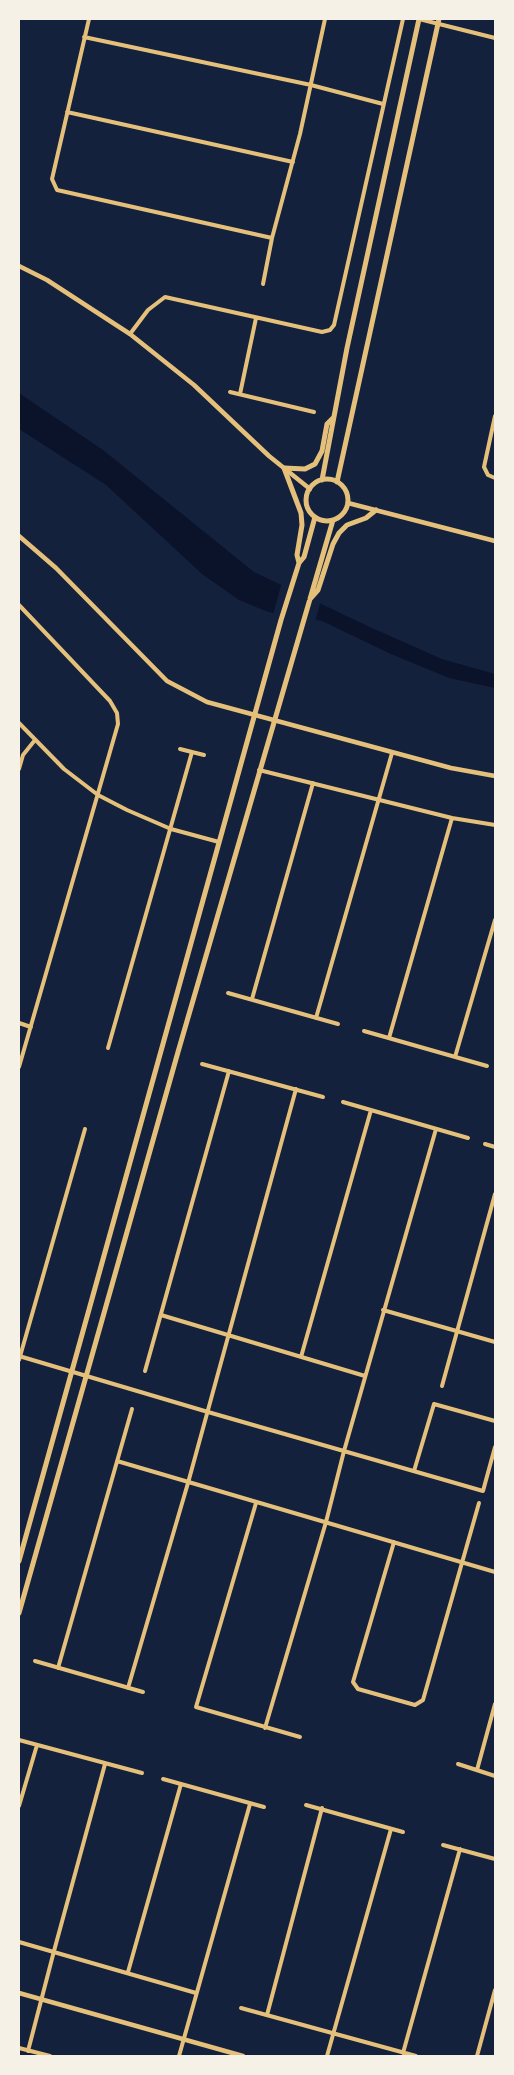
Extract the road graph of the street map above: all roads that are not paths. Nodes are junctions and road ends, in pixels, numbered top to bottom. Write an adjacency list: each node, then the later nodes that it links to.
1 (89, 19): 6 (street)
2 (326, 19): 8 (street)
3 (403, 19): 9 (street)
4 (419, 19): 5 (street); 20 (main road)
5 (438, 21): 7 (street); 25 (main road)
6 (84, 37): 8 (street); 10 (street)
7 (495, 38)
8 (311, 85): 9 (street); 11 (street)
9 (383, 104): 15 (street)
10 (67, 112): 11 (street); 12 (street)
11 (293, 162): 12 (street)
12 (272, 238): 14 (street)
13 (19, 266): 16 (street)
14 (262, 284)
15 (256, 318): 16 (street); 18 (street)
16 (130, 334): 22 (street)
17 (230, 392): 18 (street)
18 (240, 394): 19 (street)
19 (314, 412)
20 (335, 416): 22 (main road); 24 (main road)
21 (495, 416): 23 (street)
22 (284, 468): 26 (street); 33 (main road)
23 (495, 478)
24 (322, 480): 25 (main road); 26 (main road)
25 (337, 482): 27 (main road)
26 (310, 489): 29 (main road)
27 (348, 503): 28 (street); 30 (main road)
28 (376, 510): 32 (street); 34 (main road)
29 (314, 517): 30 (main road); 33 (main road)
30 (333, 520): 34 (main road)
31 (19, 536): 36 (street)
32 (495, 541)
33 (298, 563): 36 (main road)
34 (318, 579): 37 (main road)
35 (19, 605): 48 (street)
36 (255, 716): 37 (street); 53 (main road)
37 (275, 722): 42 (street); 45 (main road)
38 (19, 723): 39 (street)
39 (35, 740): 44 (street); 48 (street)
40 (180, 749): 41 (street)
41 (192, 752): 43 (street); 52 (street)
42 (392, 753): 46 (street); 49 (street)
43 (204, 755)
44 (19, 770)
45 (259, 770): 47 (street); 88 (main road)
46 (495, 776)
47 (313, 783): 49 (street); 56 (street)
48 (98, 795): 52 (street); 60 (street)
49 (378, 800): 50 (street); 57 (street)
50 (452, 818): 51 (street); 62 (street)
51 (495, 825)
52 (171, 829): 53 (street); 63 (street)
53 (219, 842): 86 (main road)
54 (495, 920): 64 (street)
55 (228, 992): 56 (street)
56 (252, 999): 57 (street)
57 (316, 1018): 59 (street)
58 (19, 1023): 60 (street)
59 (338, 1024)
60 (31, 1027): 67 (street)
61 (364, 1031): 62 (street)
62 (389, 1038): 64 (street)
63 (108, 1048)
64 (455, 1057): 66 (street)
65 (202, 1064): 68 (street)
66 (487, 1066)
67 (19, 1067)
68 (229, 1071): 69 (street); 80 (street)
69 (296, 1089): 70 (street); 82 (street)
70 (323, 1097)
71 (343, 1102): 72 (street)
72 (371, 1110): 74 (street); 85 (street)
73 (85, 1129): 84 (street)
74 (436, 1129): 75 (street); 79 (street)
75 (468, 1138)
76 (486, 1144): 77 (street)
77 (495, 1147)
78 (495, 1194): 81 (street)
79 (383, 1310): 81 (street); 89 (street)
80 (160, 1315): 82 (street); 87 (street)
81 (457, 1331): 83 (street); 90 (street)
82 (228, 1336): 85 (street); 92 (street)
83 (495, 1342)
84 (19, 1357): 86 (street)
85 (300, 1357): 89 (street)
86 (73, 1371): 88 (street); 103 (main road)
87 (145, 1371)
88 (87, 1375): 92 (street); 106 (main road)
89 (364, 1376): 95 (street)
90 (442, 1386)
91 (132, 1409): 96 (street)
92 (208, 1412): 95 (street); 98 (street)
93 (495, 1421): 97 (street)
94 (495, 1448): 97 (street)
95 (344, 1450): 97 (street); 101 (street)
96 (117, 1461): 98 (street); 108 (street)
97 (414, 1471)
98 (188, 1483): 99 (street); 109 (street)
99 (256, 1502): 101 (street); 112 (street)
100 (479, 1503): 104 (street)
101 (326, 1522): 102 (street); 112 (street)
102 (394, 1542): 104 (street); 104 (street)
103 (19, 1561)
104 (462, 1562): 105 (street)
105 (495, 1572)
106 (19, 1613)
107 (35, 1661): 108 (street)
108 (58, 1668): 109 (street)
109 (128, 1688): 110 (street)
110 (142, 1692)
111 (495, 1704): 118 (street)
112 (265, 1728): 113 (street)
113 (300, 1737)
114 (19, 1740): 115 (street)
115 (36, 1745): 116 (street); 125 (street)
116 (105, 1764): 119 (street); 134 (street)
117 (458, 1764): 118 (street)
118 (477, 1770): 120 (street)
119 (142, 1773)
120 (495, 1776)
121 (163, 1779): 122 (street)
122 (181, 1784): 123 (street); 135 (street)
123 (250, 1804): 126 (street); 138 (street)
124 (306, 1805): 127 (street)
125 (19, 1806)
126 (264, 1808)
127 (322, 1808): 128 (street); 141 (street)
128 (391, 1828): 129 (street); 142 (street)
129 (403, 1832)
130 (443, 1845): 131 (street)
131 (460, 1849): 132 (street); 146 (street)
132 (495, 1859)
133 (19, 1942): 134 (street)
134 (54, 1951): 135 (street); 139 (street)
135 (128, 1972): 138 (street)
136 (495, 1990): 152 (street)
137 (19, 1993): 139 (street)
138 (196, 1993): 143 (street)
139 (41, 2000): 143 (street); 145 (street)
140 (241, 2008): 141 (street)
141 (267, 2015): 142 (street)
142 (334, 2032): 146 (street); 150 (street)
143 (184, 2039): 148 (street); 149 (street)
144 (19, 2048): 145 (street)
145 (28, 2051): 147 (street)
146 (403, 2053): 151 (street)
147 (50, 2056)
148 (179, 2056)
149 (243, 2056)
150 (327, 2056)
151 (416, 2056)
152 (477, 2056)

